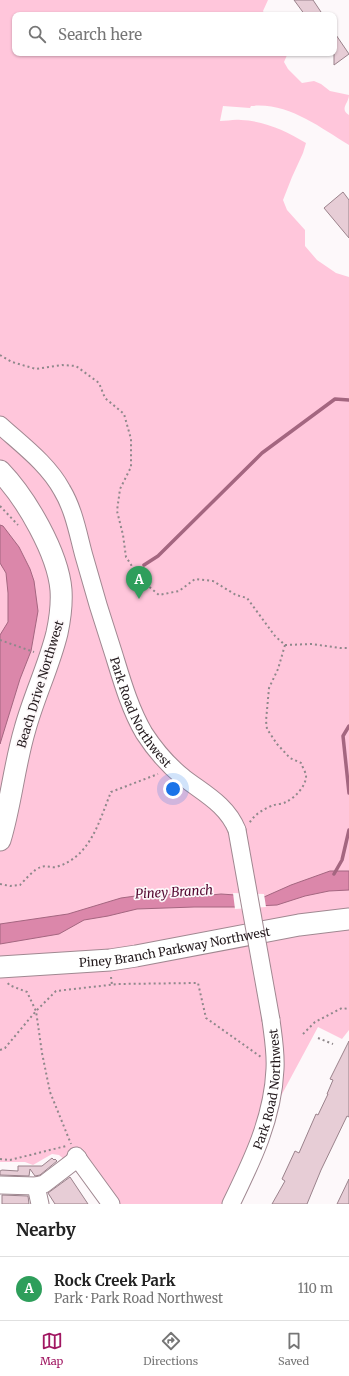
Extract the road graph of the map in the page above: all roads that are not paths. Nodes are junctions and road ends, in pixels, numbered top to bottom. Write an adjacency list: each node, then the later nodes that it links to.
1 (0, 425): 10 (street, Park Road Northwest, bridge)
2 (0, 472): 3 (main road, Beach Drive Northwest)
3 (0, 840)
4 (349, 919): 5 (main road, Piney Branch Parkway Northwest)
5 (1, 967)
6 (0, 1185): 7 (street)
7 (36, 1186): 8 (street); 9 (street)
8 (40, 1204)
9 (111, 1204)
10 (231, 1204)

